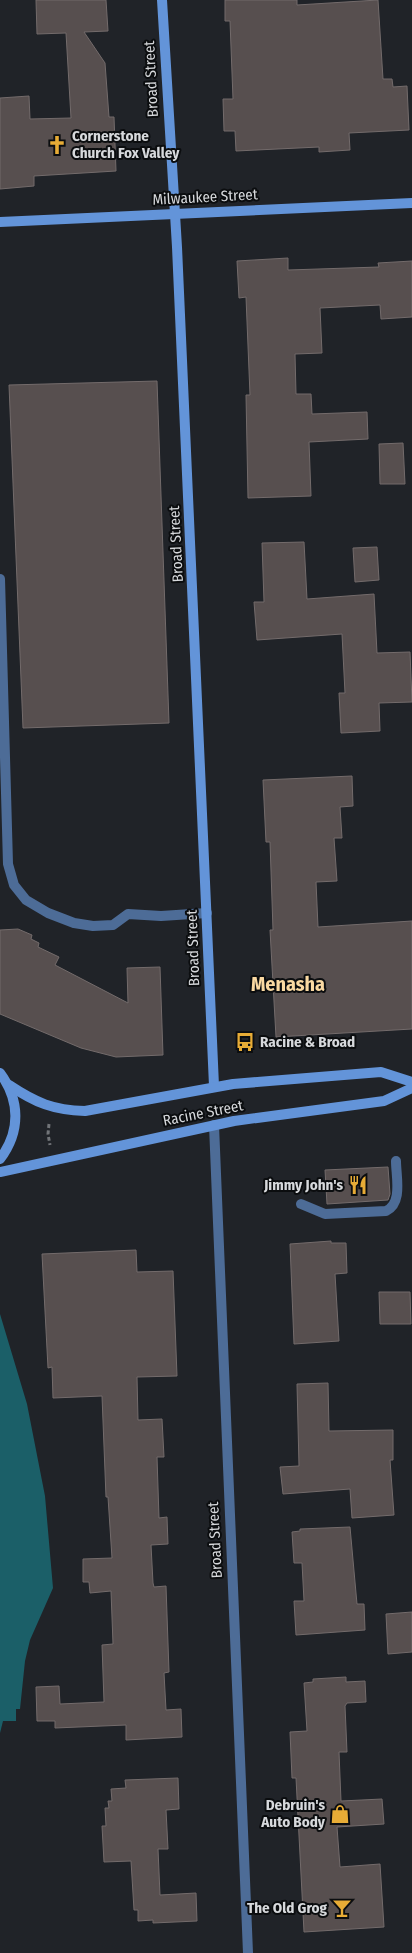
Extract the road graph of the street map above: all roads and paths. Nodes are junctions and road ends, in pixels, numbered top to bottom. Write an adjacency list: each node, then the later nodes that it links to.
1 (162, 0): 3 (street, Broad Street)
2 (412, 203): 3 (street, Milwaukee Street)
3 (175, 214): 4 (street, Milwaukee Street); 6 (street, Broad Street)
4 (0, 222)
5 (0, 579): 6 (street)
6 (207, 913): 10 (street, Broad Street)
7 (0, 1073): 9 (street)
8 (412, 1082): 10 (street, Racine Street)
9 (9, 1085): 10 (street, Racine Street); 15 (street)
10 (214, 1086)
11 (412, 1088): 13 (street, Racine Street)
12 (49, 1123): 14 (path)
13 (214, 1125): 17 (street, Racine Street); 19 (street, Broad Street)
14 (51, 1148)
15 (0, 1159)
16 (396, 1161): 18 (street)
17 (0, 1172)
18 (301, 1204)
19 (248, 1953)

